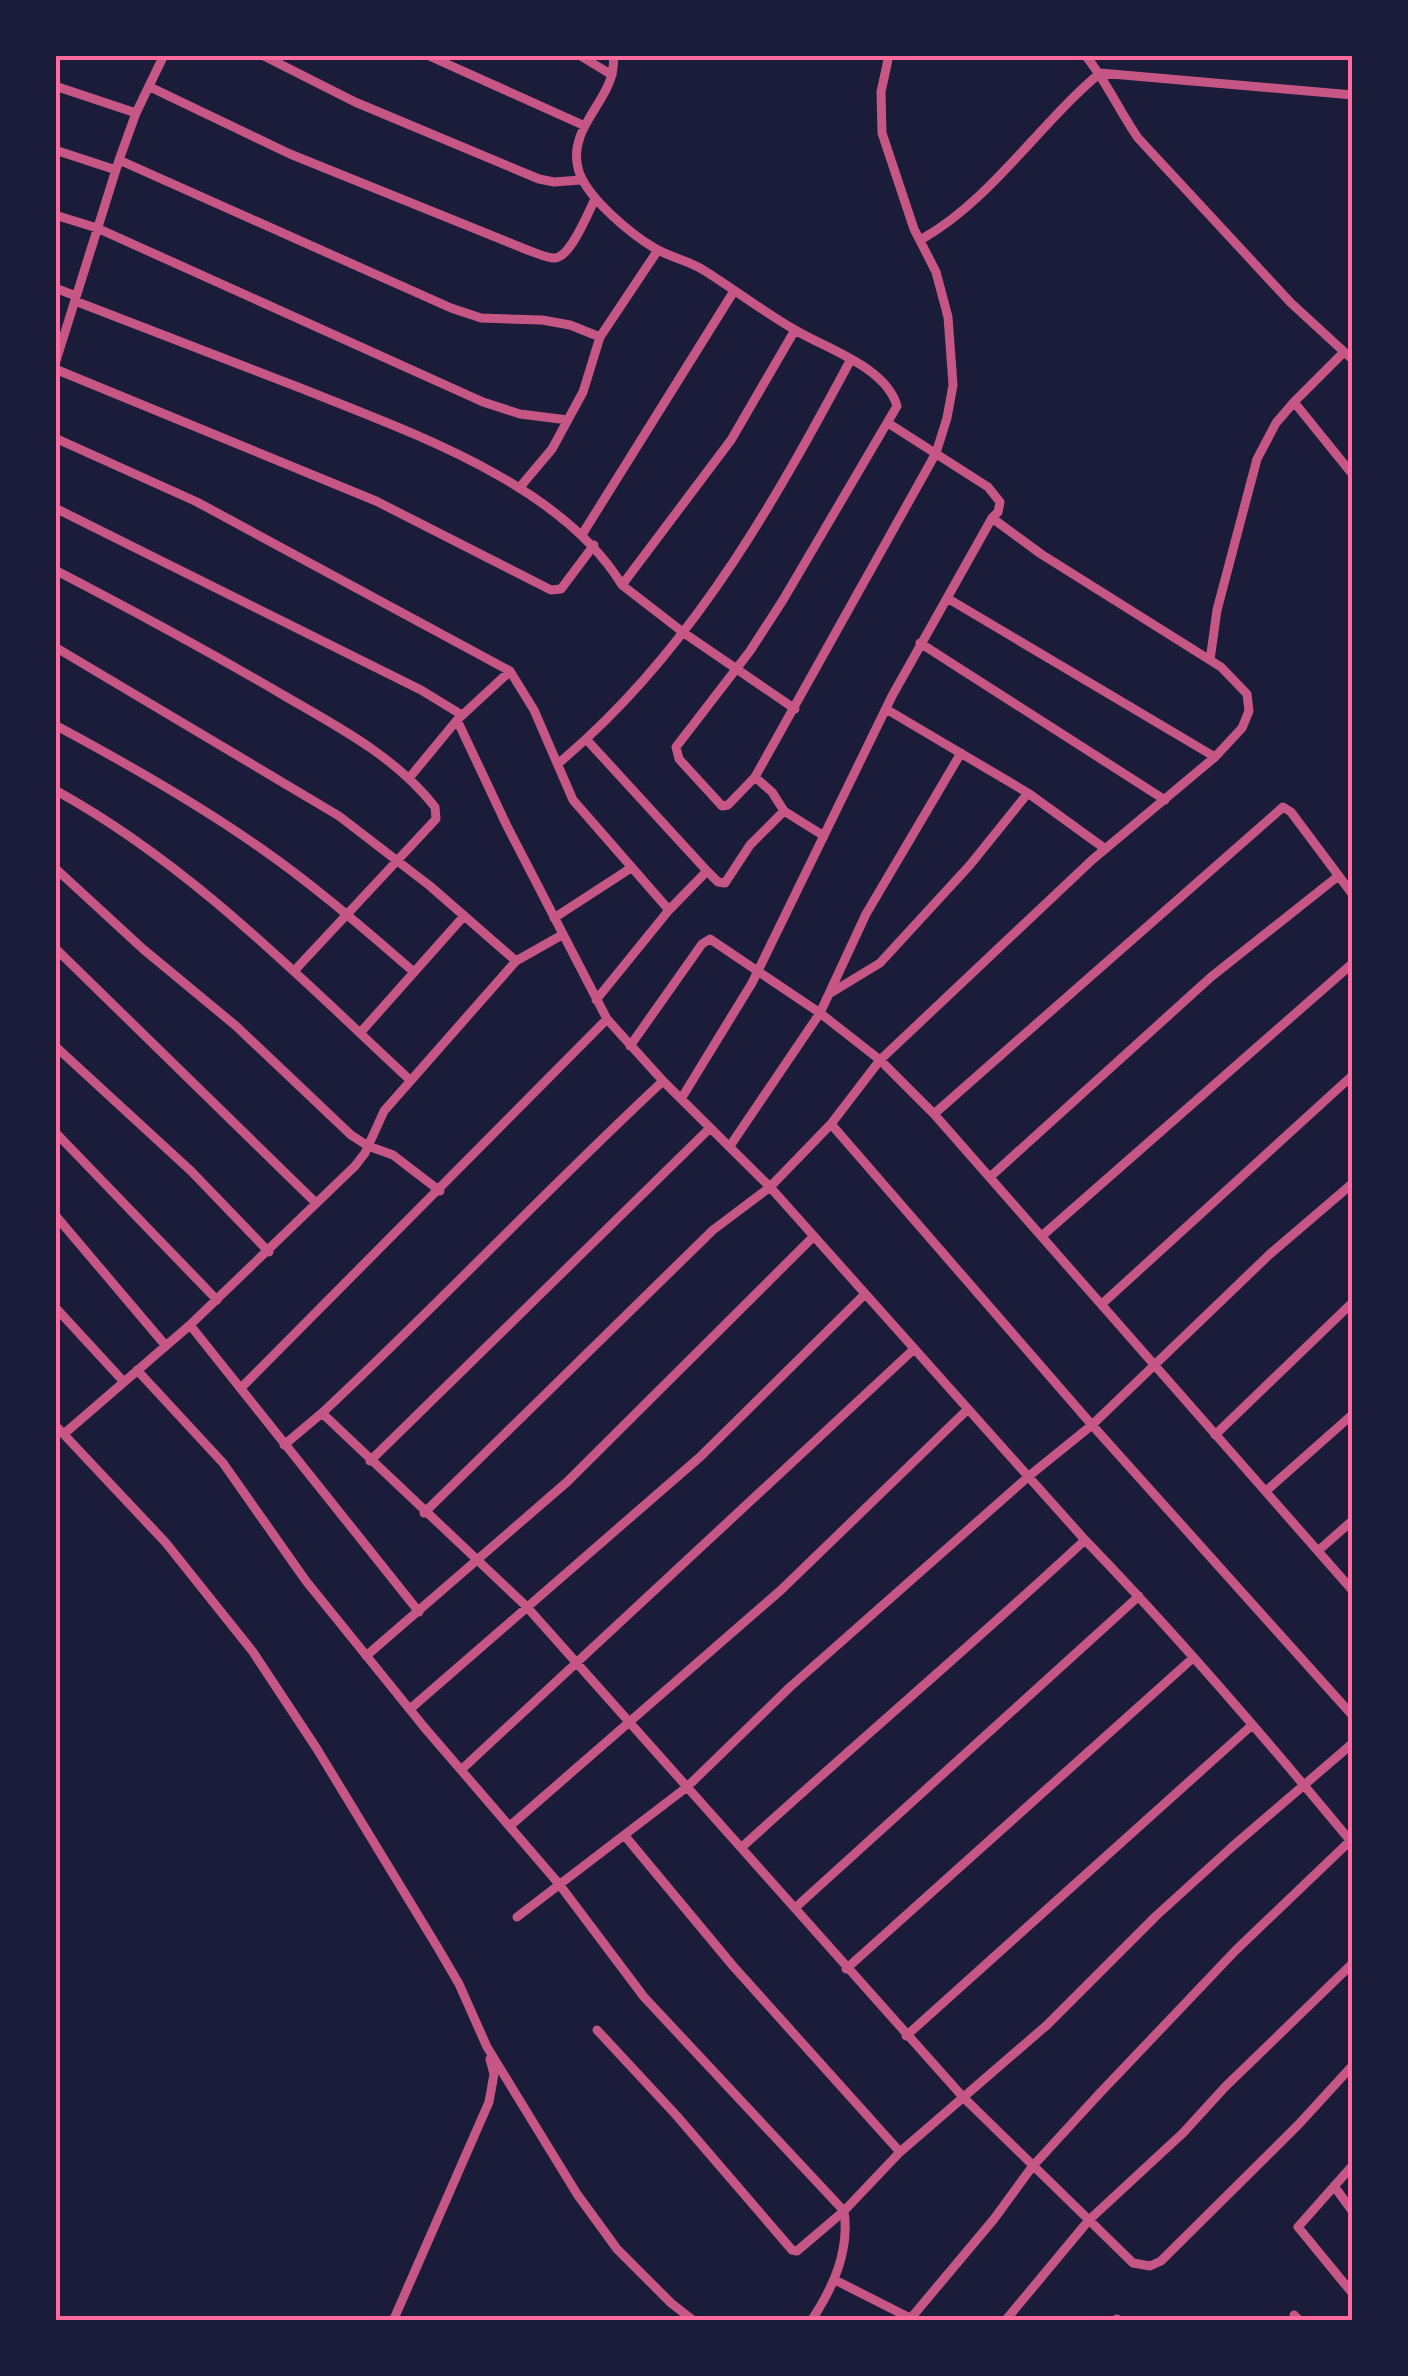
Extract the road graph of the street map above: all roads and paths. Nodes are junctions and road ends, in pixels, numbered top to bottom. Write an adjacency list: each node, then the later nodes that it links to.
1 (164, 55): 11 (street)
2 (262, 55): 17 (street)
3 (427, 55): 14 (street)
4 (579, 55): 9 (street)
5 (613, 55): 9 (street)
6 (888, 55): 21 (street)
7 (1084, 55): 8 (street)
8 (1100, 73): 12 (street); 21 (street); 28 (street)
9 (612, 76): 14 (street)
10 (55, 86): 13 (street)
11 (150, 87): 13 (street); 18 (street)
12 (1353, 95)
13 (136, 113): 16 (street)
14 (585, 126): 17 (street)
15 (55, 150): 16 (street)
16 (118, 165): 20 (street); 27 (street)
17 (582, 180): 18 (street)
18 (596, 199): 22 (street)
19 (55, 215): 20 (street)
20 (97, 228): 25 (street); 33 (street)
21 (922, 240): 36 (street)
22 (658, 250): 24 (street); 27 (street)
23 (55, 288): 25 (street)
24 (734, 291): 26 (street); 41 (street)
25 (76, 298): 31 (street); 38 (street)
26 (794, 330): 29 (street); 44 (street)
27 (600, 337): 33 (street)
28 (1344, 352): 30 (street); 32 (street)
29 (850, 360): 34 (street); 46 (street)
30 (1353, 360)
31 (55, 366): 42 (street)
32 (1294, 402): 37 (street); 49 (street)
33 (568, 420): 38 (street)
34 (888, 423): 36 (street); 50 (street)
35 (55, 438): 51 (street)
36 (936, 453): 40 (street); 52 (street)
37 (1353, 475)
38 (520, 486): 41 (street)
39 (55, 508): 54 (street)
40 (992, 518): 45 (street); 49 (street)
41 (582, 533): 42 (street)
42 (594, 545): 44 (street)
43 (55, 570): 60 (street)
44 (622, 585): 46 (street)
45 (947, 598): 47 (street); 58 (street)
46 (684, 634): 50 (street); 56 (street)
47 (920, 642): 53 (street); 64 (street)
48 (55, 647): 68 (street)
49 (1210, 660): 58 (street)
50 (736, 669): 52 (street); 61 (street)
51 (510, 671): 54 (street); 59 (street)
52 (796, 709): 61 (street)
53 (886, 709): 57 (street); 66 (street)
54 (460, 718): 60 (street); 77 (street)
55 (55, 725): 75 (street)
56 (586, 740): 59 (street); 71 (street)
57 (960, 753): 63 (street); 85 (street)
58 (1215, 758): 64 (street)
59 (558, 764): 70 (street)
60 (410, 777): 68 (street)
61 (755, 777): 65 (street)
62 (55, 790): 82 (street)
63 (1028, 793): 67 (street); 85 (street)
64 (1165, 800): 67 (street)
65 (784, 812): 66 (street); 71 (street)
66 (824, 836): 83 (street)
67 (1104, 848): 92 (street)
68 (397, 860): 75 (street); 76 (street)
69 (55, 868): 101 (street)
70 (631, 868): 74 (street); 77 (street)
71 (707, 871): 74 (street)
72 (1337, 877): 73 (street); 97 (street); 103 (street)
73 (1353, 896)
74 (669, 910): 86 (street)
75 (346, 914): 82 (street); 84 (street)
76 (464, 916): 80 (street); 84 (street)
77 (554, 918): 78 (street)
78 (562, 934): 80 (street); 86 (street)
79 (55, 948): 107 (street)
80 (516, 961): 94 (street)
81 (1353, 963): 109 (street)
82 (295, 970): 89 (street)
83 (757, 971): 87 (street); 91 (street); 96 (street)
84 (414, 972): 89 (street)
85 (829, 994): 87 (street)
86 (596, 1000): 88 (street)
87 (820, 1012): 92 (street); 102 (street)
88 (607, 1018): 91 (street); 106 (street)
89 (360, 1033): 94 (street)
90 (55, 1046): 111 (street)
91 (630, 1046): 95 (street)
92 (880, 1060): 97 (street); 98 (street)
93 (1353, 1074): 115 (street)
94 (410, 1080): 101 (street)
95 (663, 1081): 96 (street); 125 (street)
96 (682, 1100): 99 (street)
97 (934, 1114): 103 (street)
98 (831, 1124): 105 (street); 128 (street)
99 (710, 1128): 102 (street); 132 (street)
100 (55, 1132): 113 (street)
101 (368, 1146): 106 (street); 107 (street)
102 (730, 1146): 105 (street)
103 (990, 1177): 109 (street)
104 (1353, 1183): 120 (street)
105 (770, 1187): 110 (street); 135 (street)
106 (440, 1191): 123 (street)
107 (316, 1204): 111 (street)
108 (55, 1215): 118 (street)
109 (1043, 1236): 115 (street)
110 (813, 1237): 112 (street); 139 (street)
111 (269, 1252): 113 (street)
112 (865, 1294): 119 (street); 142 (street)
113 (217, 1300): 117 (street)
114 (1353, 1302): 130 (street)
115 (1103, 1303): 120 (street)
116 (55, 1307): 122 (street)
117 (190, 1325): 118 (street); 123 (street)
118 (166, 1346): 121 (street)
119 (913, 1350): 124 (street); 146 (street)
120 (1154, 1366): 128 (street); 130 (street)
121 (138, 1370): 122 (street); 144 (street)
122 (124, 1382): 129 (street)
123 (241, 1388): 131 (street)
124 (968, 1410): 133 (street); 149 (street)
125 (322, 1412): 131 (street); 132 (street)
126 (1353, 1414): 134 (street)
127 (55, 1424): 129 (street)
128 (1092, 1425): 133 (street); 148 (street)
129 (65, 1433): 166 (street)
130 (1215, 1435): 134 (street)
131 (284, 1445): 143 (street)
132 (370, 1461): 135 (street)
133 (1029, 1476): 137 (street); 154 (street)
134 (1266, 1491): 138 (street)
135 (424, 1512): 139 (street)
136 (1353, 1520): 138 (street)
137 (1085, 1540): 141 (street); 158 (street)
138 (1319, 1550): 140 (street)
139 (480, 1560): 142 (street); 143 (street)
140 (1353, 1591)
141 (1140, 1596): 145 (street); 160 (street)
142 (526, 1606): 146 (street); 147 (street)
143 (419, 1612): 144 (street)
144 (366, 1656): 147 (street)
145 (1193, 1658): 150 (street); 163 (street)
146 (576, 1664): 149 (street); 152 (street)
147 (410, 1710): 152 (street)
148 (1353, 1716)
149 (630, 1724): 154 (street); 155 (street)
150 (1251, 1726): 153 (street); 165 (street)
151 (1353, 1743): 153 (street)
152 (462, 1770): 155 (street)
153 (1304, 1782): 157 (street); 168 (street)
154 (688, 1787): 156 (street); 158 (street)
155 (510, 1825): 159 (street)
156 (625, 1836): 159 (street); 169 (street)
157 (1352, 1842): 171 (street)
158 (742, 1847): 160 (street)
159 (559, 1884): 161 (street); 173 (street)
160 (796, 1908): 163 (street)
161 (517, 1917)
162 (1353, 1963): 175 (street)
163 (846, 1970): 165 (street)
164 (597, 2030): 173 (street)
165 (906, 2036): 168 (street)
166 (487, 2047): 179 (street); 180 (street)
167 (1353, 2065): 175 (street)
168 (963, 2098): 169 (street); 171 (street)
169 (900, 2152): 173 (street)
170 (1353, 2165): 172 (street)
171 (1032, 2166): 175 (street); 178 (street)
172 (1334, 2186): 174 (street); 177 (street)
173 (844, 2211): 176 (street)
174 (1353, 2212)
175 (1088, 2220): 182 (street)
176 (835, 2280): 178 (street); 181 (street)
177 (1353, 2294)
178 (913, 2320)
179 (393, 2321)
180 (694, 2321)
181 (812, 2321)
182 (1006, 2321)

